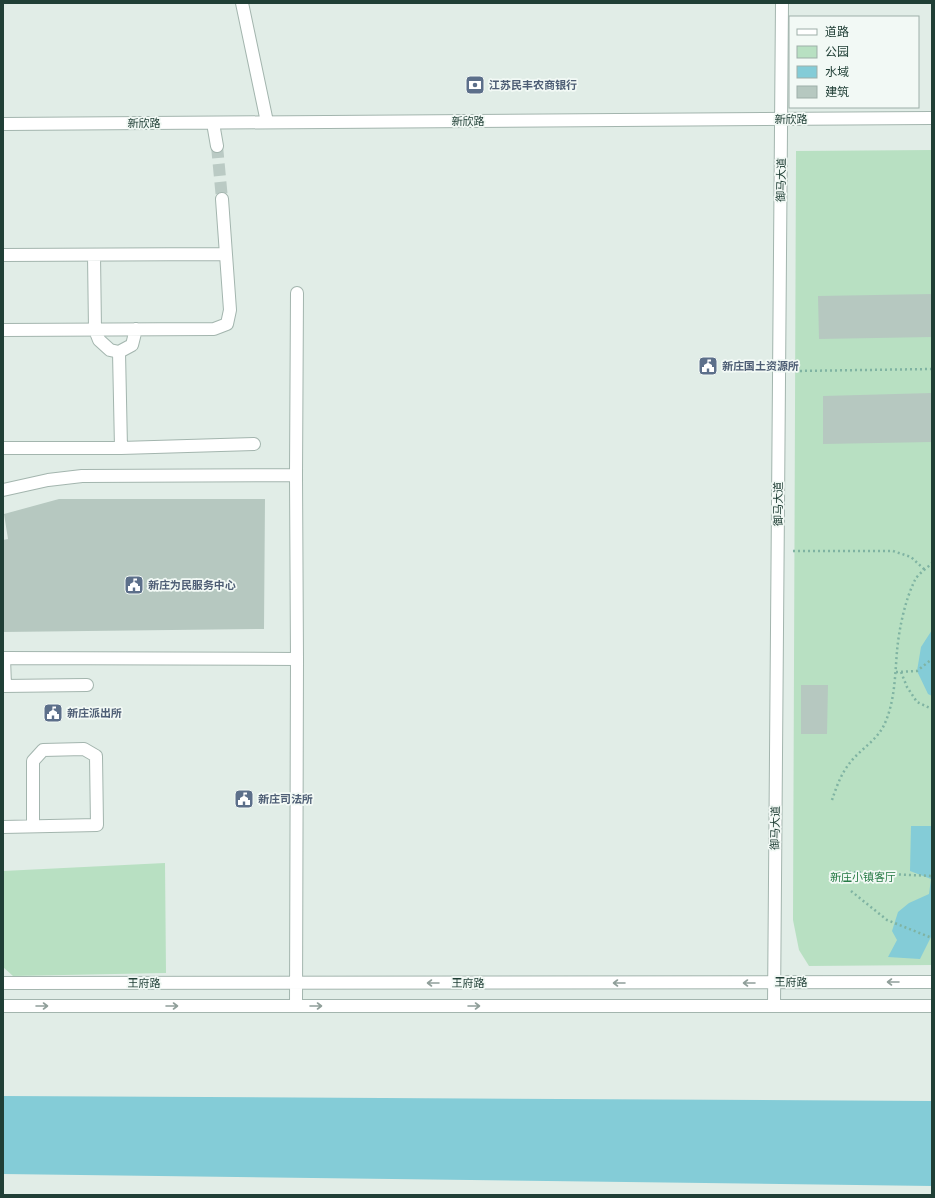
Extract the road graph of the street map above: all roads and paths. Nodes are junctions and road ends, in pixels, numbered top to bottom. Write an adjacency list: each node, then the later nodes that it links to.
1 (242, 3): 5 (street)
2 (782, 3): 4 (street, 御马大道)
3 (932, 118): 4 (street, 新欣路)
4 (781, 119): 5 (street, 新欣路); 19 (street, 御马大道)
5 (267, 122): 6 (street, 新欣路)
6 (213, 123): 7 (street, 新欣路); 8 (street)
7 (3, 124)
8 (217, 146)
9 (222, 199): 10 (street)
10 (226, 254): 12 (street); 14 (street)
11 (3, 255): 12 (street)
12 (94, 255): 16 (street)
13 (297, 293): 23 (street)
14 (136, 329): 16 (street); 17 (street)
15 (3, 330): 16 (street)
16 (95, 330): 17 (street)
17 (119, 352): 22 (street)
18 (932, 369): 19 (path)
19 (779, 371): 25 (street, 御马大道)
20 (254, 444): 22 (street)
21 (3, 448): 22 (street)
22 (121, 448)
23 (296, 475): 24 (street); 30 (street)
24 (3, 490)
25 (777, 551): 27 (path); 43 (street, 御马大道)
26 (932, 563): 27 (path)
27 (925, 570): 31 (path)
28 (4, 658): 30 (street); 34 (street)
29 (932, 659): 32 (path)
30 (297, 660): 45 (street)
31 (896, 672): 32 (path); 36 (path)
32 (901, 672): 35 (path)
33 (87, 685): 34 (street)
34 (4, 686)
35 (932, 709)
36 (832, 800)
37 (34, 826): 37 (street); 38 (street)
38 (3, 827)
39 (849, 872): 40 (path)
40 (932, 876)
41 (851, 891): 42 (path)
42 (932, 938)
43 (774, 982): 44 (street, 王府路, one-way to 43); 45 (street, 王府路, one-way to 45); 49 (street, 御马大道)
44 (932, 982)
45 (296, 983): 46 (street, 王府路); 48 (street)
46 (3, 984)
47 (3, 1006): 48 (street, 王府路, one-way to 48)
48 (296, 1006): 49 (street, 王府路, one-way to 49)
49 (774, 1006): 50 (street, 王府路)
50 (932, 1006)

